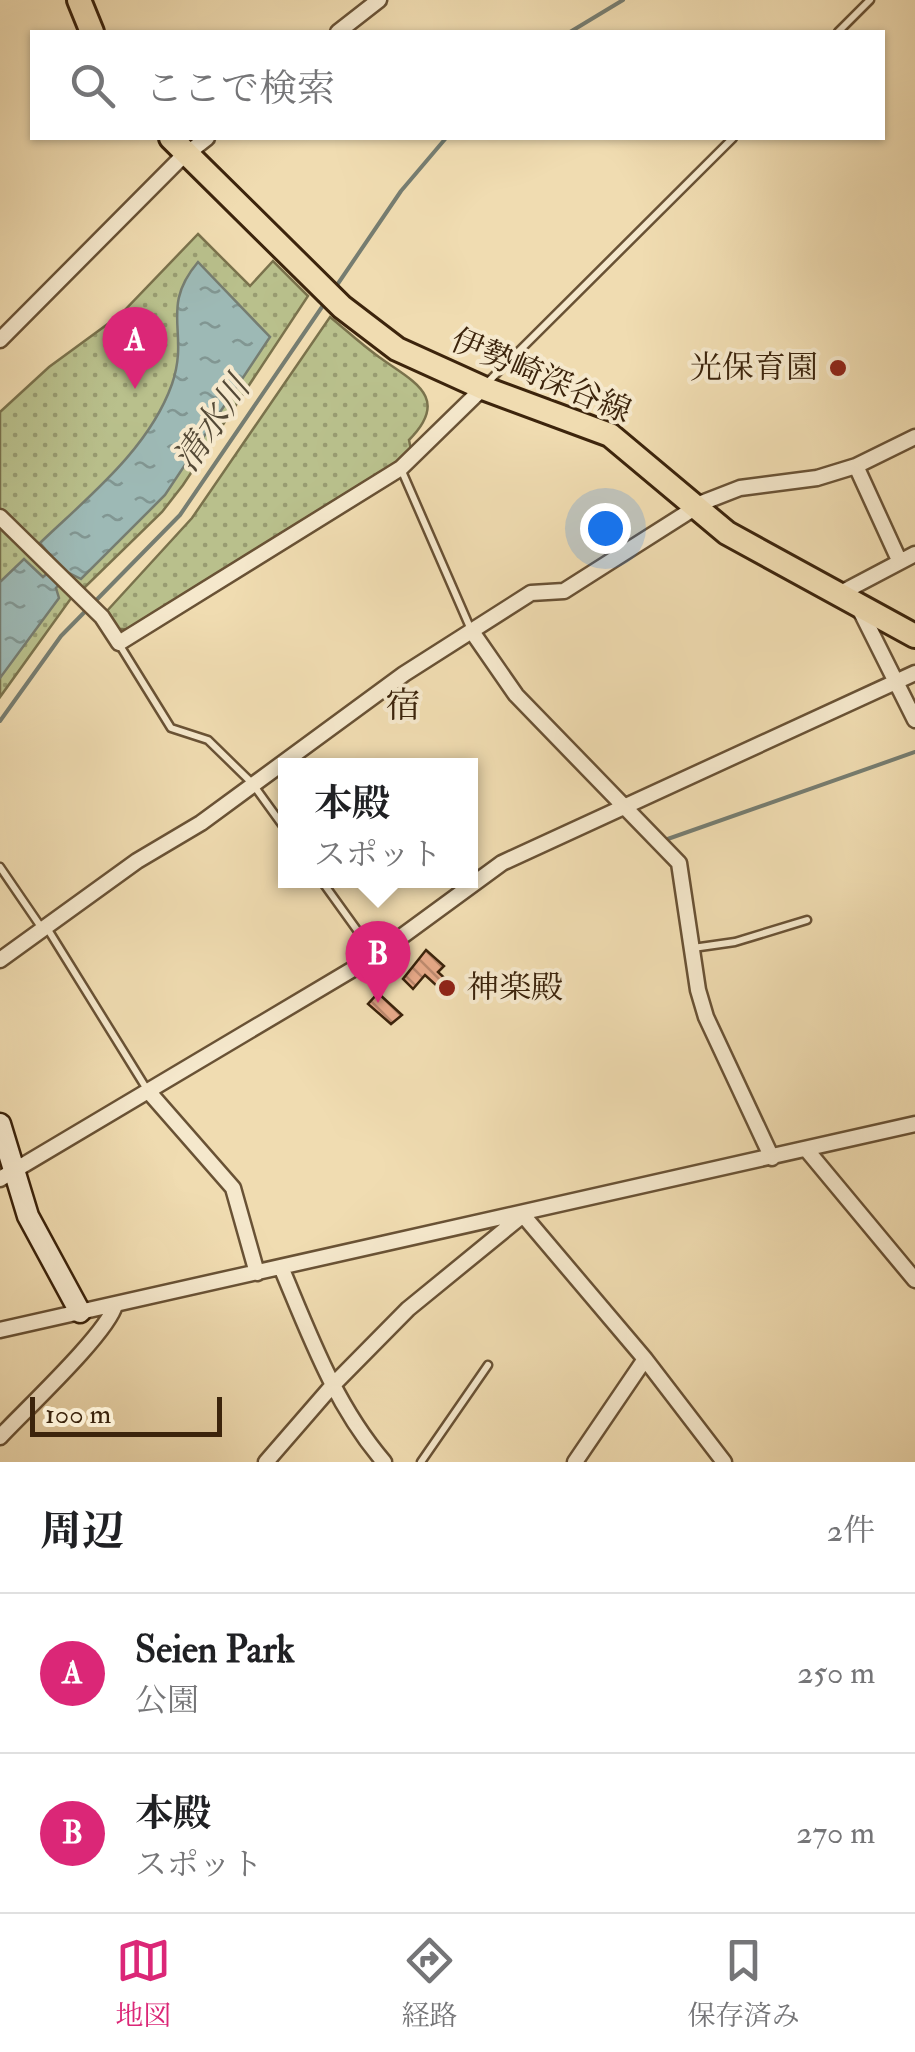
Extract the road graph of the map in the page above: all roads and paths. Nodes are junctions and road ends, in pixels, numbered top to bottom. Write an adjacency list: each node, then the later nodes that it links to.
1 (79, 0): 4 (main road)
2 (379, 0): 5 (street)
3 (870, 0): 6 (lane)
4 (91, 30)
5 (341, 30)
6 (840, 30)
7 (731, 140): 10 (lane)
8 (179, 146): 9 (street); 10 (main road, 伊勢崎深谷線)
9 (0, 340)
10 (483, 388): 13 (street); 14 (main road, 伊勢崎深谷線)
11 (915, 437): 12 (street)
12 (856, 466): 14 (street); 17 (street)
13 (400, 468): 19 (lane); 21 (street)
14 (694, 506): 18 (main road, 伊勢崎深谷線); 19 (street)
15 (0, 517): 21 (street)
16 (915, 554): 17 (street)
17 (899, 560): 18 (street)
18 (848, 597): 20 (main road, 伊勢崎深谷線); 23 (street)
19 (472, 633): 25 (street); 28 (street)
20 (915, 636)
21 (119, 644): 27 (lane)
22 (915, 674): 23 (street)
23 (898, 681): 24 (street); 28 (street)
24 (915, 720)
25 (287, 758)
26 (278, 764): 27 (street)
27 (252, 783): 29 (lane); 35 (street)
28 (624, 810): 31 (street); 36 (street)
29 (278, 819)
30 (0, 867): 35 (lane)
31 (478, 881)
32 (328, 888): 37 (lane)
33 (468, 888): 37 (street)
34 (807, 920): 36 (lane)
35 (43, 927): 38 (street); 39 (lane)
36 (692, 948): 43 (street)
37 (376, 956): 39 (street)
38 (0, 960)
39 (149, 1092): 44 (street); 47 (street)
40 (0, 1124): 44 (street)
41 (915, 1124): 42 (street)
42 (806, 1149): 43 (street); 48 (street)
43 (772, 1158): 45 (street)
44 (8, 1175): 50 (street)
45 (523, 1215): 46 (street); 52 (street); 54 (street)
46 (281, 1267): 47 (street); 54 (street)
47 (257, 1272): 49 (street)
48 (915, 1280)
49 (115, 1305): 50 (street); 50 (street)
50 (85, 1324): 51 (street); 55 (street)
51 (0, 1330)
52 (645, 1359): 59 (street); 60 (street)
53 (488, 1364): 58 (lane)
54 (332, 1386): 56 (street); 57 (street)
55 (0, 1437)
56 (266, 1462)
57 (384, 1462)
58 (421, 1462)
59 (575, 1462)
60 (724, 1462)

